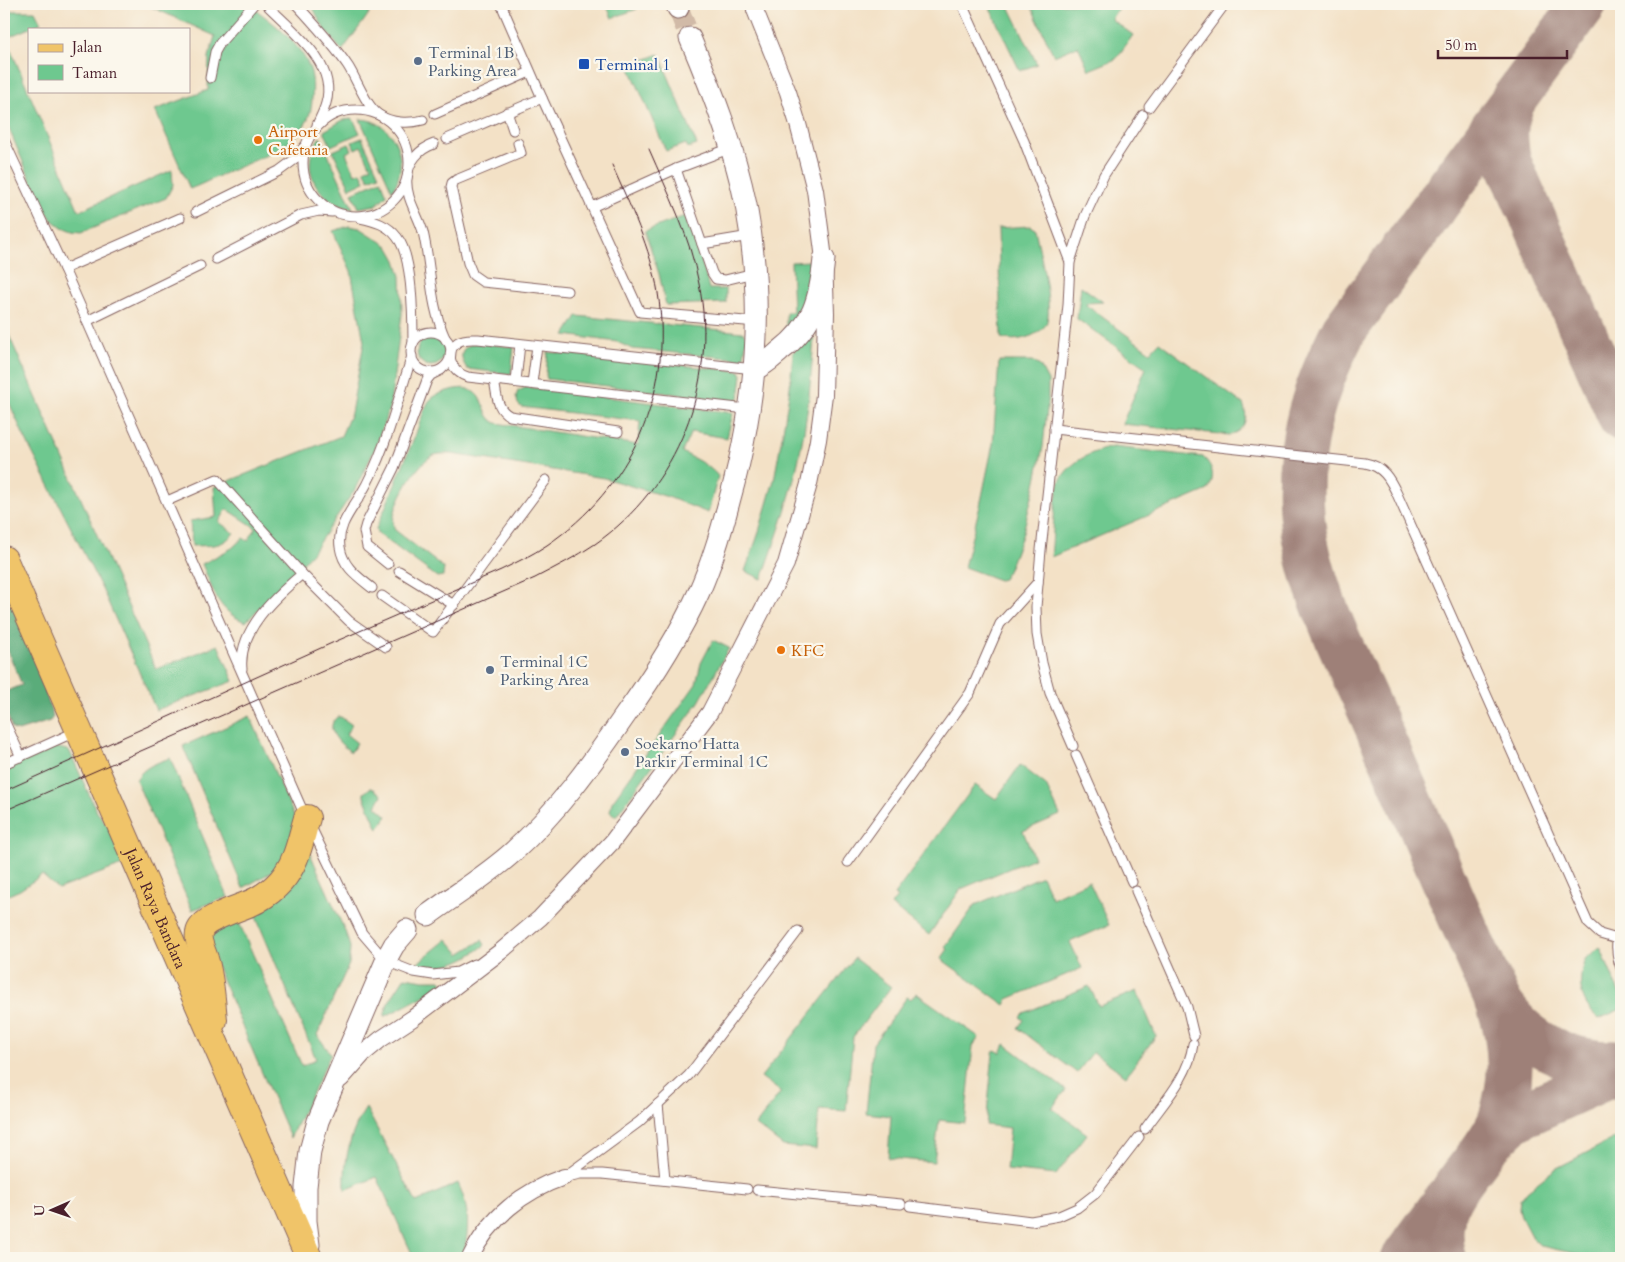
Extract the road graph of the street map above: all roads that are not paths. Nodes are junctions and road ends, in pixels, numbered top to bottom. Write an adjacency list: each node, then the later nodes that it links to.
1 (254, 4): 10 (lane)
2 (266, 4): 18 (lane)
3 (296, 4): 15 (lane)
4 (501, 4): 9 (lane)
5 (962, 4): 37 (lane)
6 (1225, 4): 12 (lane)
7 (755, 10): 36 (street)
8 (690, 38): 25 (street)
9 (530, 72): 11 (lane); 14 (lane)
10 (210, 78)
11 (542, 98): 13 (lane); 28 (lane)
12 (1149, 107)
13 (507, 112): 19 (lane); 20 (lane)
14 (436, 114)
15 (379, 115): 17 (lane); 18 (lane); 27 (lane)
16 (1143, 115): 37 (lane)
17 (423, 120)
18 (314, 130): 23 (lane)
19 (513, 130)
20 (446, 139)
21 (4, 140): 39 (lane)
22 (518, 143): 41 (lane)
23 (306, 144): 29 (lane); 30 (lane)
24 (434, 144): 27 (lane)
25 (731, 148): 26 (lane); 33 (street)
26 (676, 169): 28 (lane); 34 (lane)
27 (407, 176): 31 (lane); 44 (lane)
28 (592, 207): 43 (lane)
29 (196, 212)
30 (337, 213): 31 (lane); 35 (lane)
31 (353, 216): 45 (lane)
32 (180, 218): 39 (lane)
33 (751, 236): 34 (lane); 40 (street)
34 (702, 244): 40 (lane)
35 (216, 258)
36 (824, 259): 51 (street); 82 (street)
37 (1070, 262): 56 (lane)
38 (200, 266): 42 (lane)
39 (64, 269): 42 (lane)
40 (755, 273): 43 (street)
41 (567, 291)
42 (87, 321): 59 (lane)
43 (757, 322): 51 (street)
44 (446, 340): 45 (lane); 48 (lane)
45 (413, 344): 49 (lane)
46 (520, 344): 47 (lane); 48 (lane); 53 (lane)
47 (536, 346): 51 (lane); 54 (lane)
48 (451, 354): 50 (lane); 52 (lane)
49 (412, 356): 50 (lane); 65 (lane)
50 (441, 370): 61 (lane)
51 (755, 370): 55 (street)
52 (494, 380): 53 (lane); 57 (lane)
53 (516, 381): 54 (lane)
54 (532, 383): 55 (lane)
55 (749, 422): 78 (street)
56 (1054, 429): 64 (lane); 81 (lane)
57 (618, 432)
58 (546, 480): 67 (lane)
59 (167, 501): 63 (lane); 69 (lane)
60 (4, 559): 71 (main road, Jalan Raya Bandara)
61 (388, 564)
62 (399, 571): 67 (lane)
63 (302, 574): 68 (lane); 69 (lane)
64 (1038, 582): 75 (lane); 76 (lane)
65 (372, 588)
66 (382, 596): 67 (lane)
67 (454, 605)
68 (386, 647)
69 (242, 674): 74 (lane)
70 (4, 720): 72 (lane)
71 (79, 730): 72 (lane); 85 (main road, Jalan Raya Bandara)
72 (21, 757): 73 (lane)
73 (4, 764)
74 (307, 818): 83 (lane); 85 (main road)
75 (848, 862)
76 (1132, 882)
77 (1136, 891): 91 (lane)
78 (428, 915)
79 (407, 930): 83 (street)
80 (798, 931): 87 (lane)
81 (1619, 939): 84 (lane)
82 (500, 952): 83 (lane); 86 (street)
83 (386, 961): 86 (street)
84 (1621, 968)
85 (217, 1045): 92 (main road, Jalan Raya Bandara)
86 (328, 1096): 92 (street)
87 (658, 1104): 88 (lane); 89 (lane)
88 (564, 1177): 89 (lane); 93 (street)
89 (665, 1180): 90 (lane)
90 (747, 1189)
91 (757, 1190)
92 (309, 1258)
93 (470, 1258)

